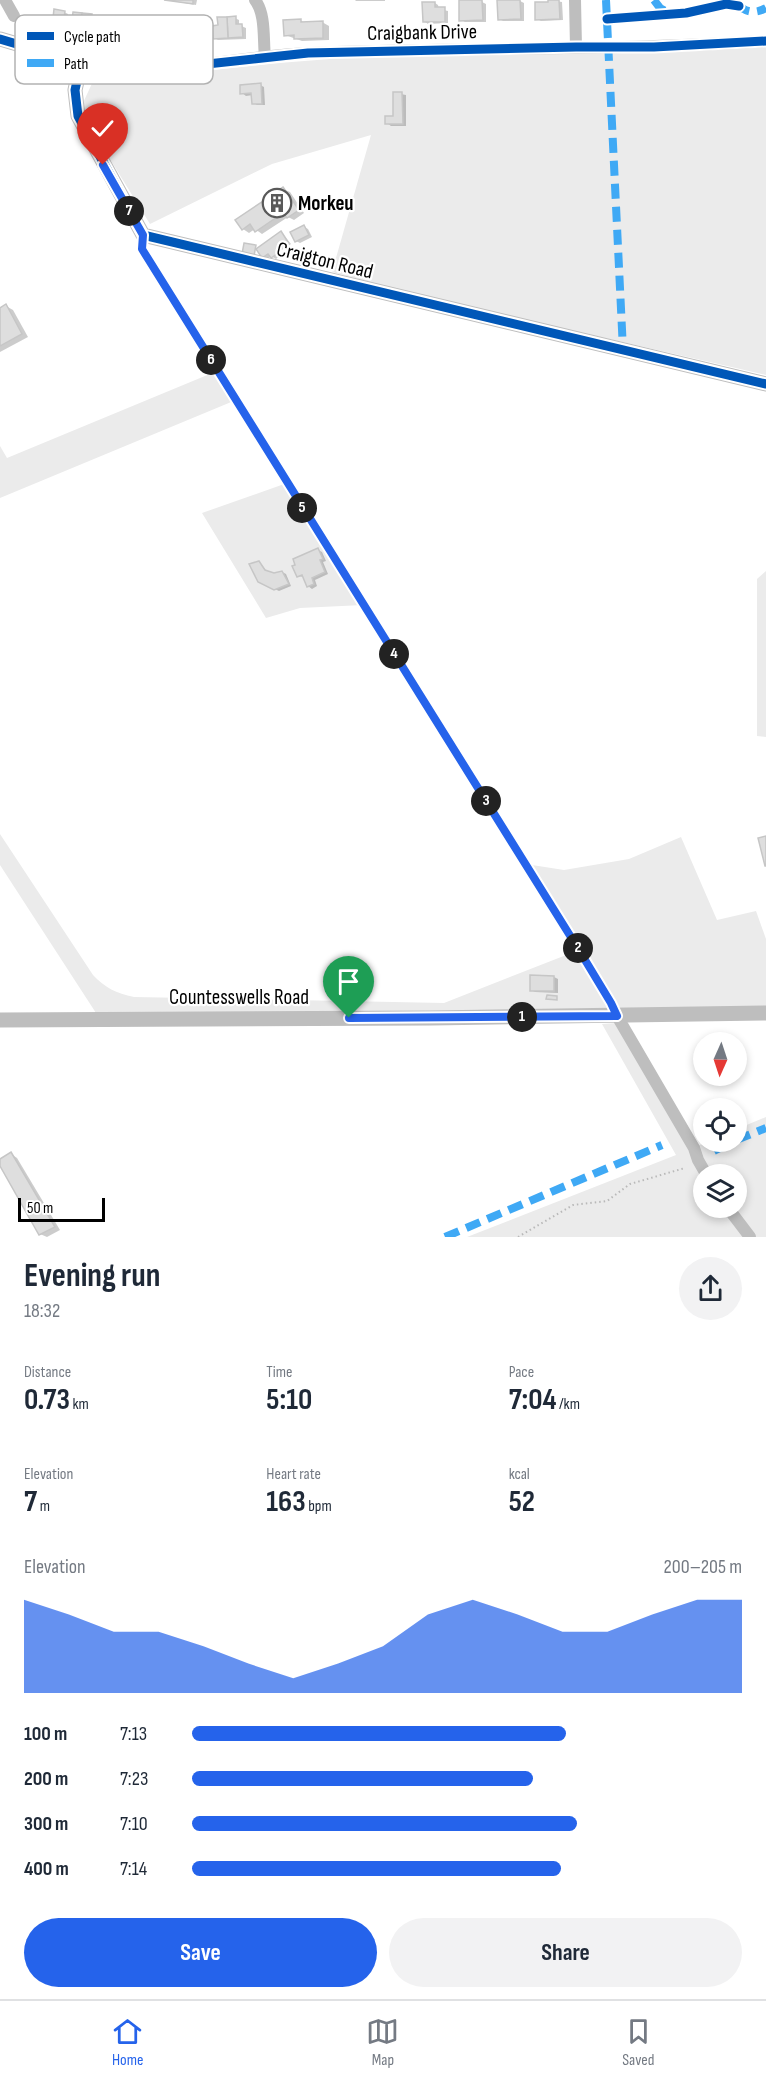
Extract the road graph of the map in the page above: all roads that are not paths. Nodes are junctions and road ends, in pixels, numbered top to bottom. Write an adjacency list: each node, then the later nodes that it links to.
1 (5, 0): 4 (street)
2 (255, 0): 9 (street)
3 (575, 0): 8 (street)
4 (14, 16)
5 (0, 39): 7 (street)
6 (766, 41): 8 (street, Craigbank Drive)
7 (15, 43)
8 (576, 46): 9 (street, Craigbank Drive)
9 (265, 57): 10 (street, Craigbank Drive)
10 (213, 63)
11 (76, 84): 12 (street)
12 (143, 235): 13 (street, Craigton Road); 15 (lane)
13 (766, 384)
14 (766, 1013): 15 (street, Countesswells Road)
15 (617, 1016): 16 (street, Countesswells Road); 17 (street)
16 (0, 1020)
17 (700, 1164)
18 (736, 1218): 19 (street)
19 (750, 1237)

